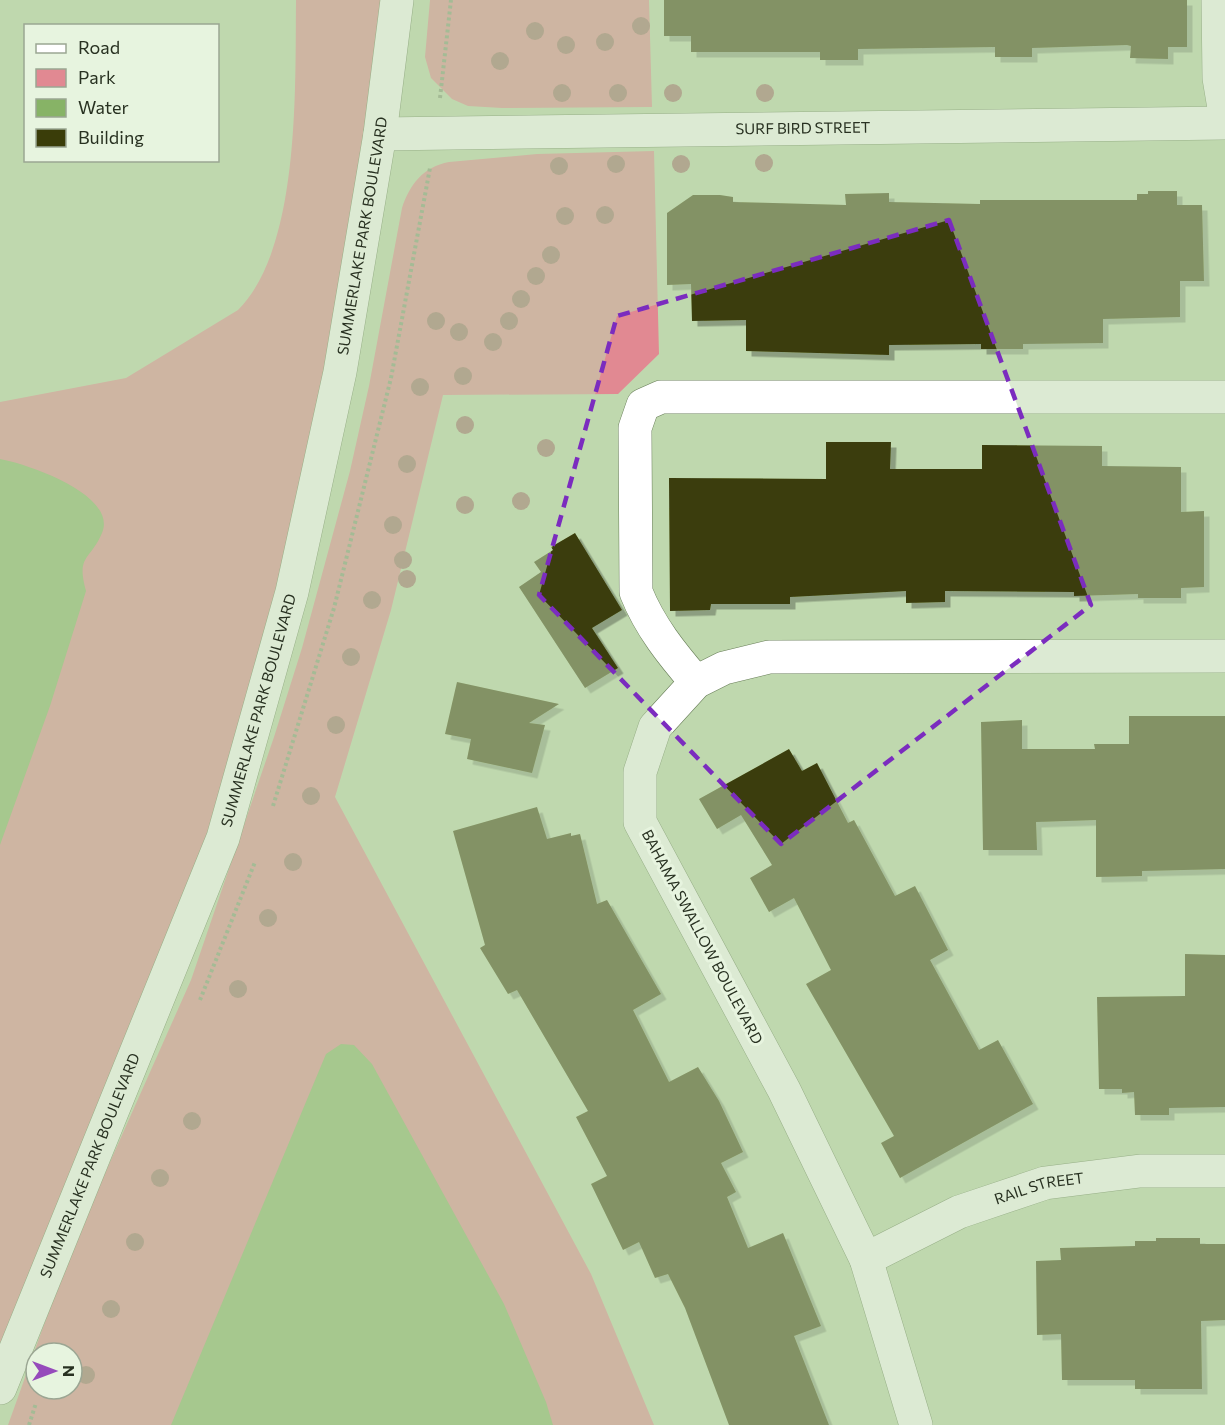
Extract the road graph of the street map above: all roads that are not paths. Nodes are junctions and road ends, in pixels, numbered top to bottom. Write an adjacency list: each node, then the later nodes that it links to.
1 (397, 0): 5 (street, SUMMERLAKE PARK BOULEVARD)
2 (1218, 0): 3 (street)
3 (1225, 114)
4 (1225, 123): 5 (street, SURF BIRD STREET)
5 (380, 134): 11 (street, SUMMERLAKE PARK BOULEVARD)
6 (1225, 397): 8 (street)
7 (1225, 656): 8 (street, BAHAMA SWALLOW BOULEVARD)
8 (696, 682): 10 (street, BAHAMA SWALLOW BOULEVARD)
9 (1225, 1171): 10 (street, RAIL STREET)
10 (866, 1259): 12 (street, BAHAMA SWALLOW BOULEVARD)
11 (0, 1388)
12 (916, 1425)

